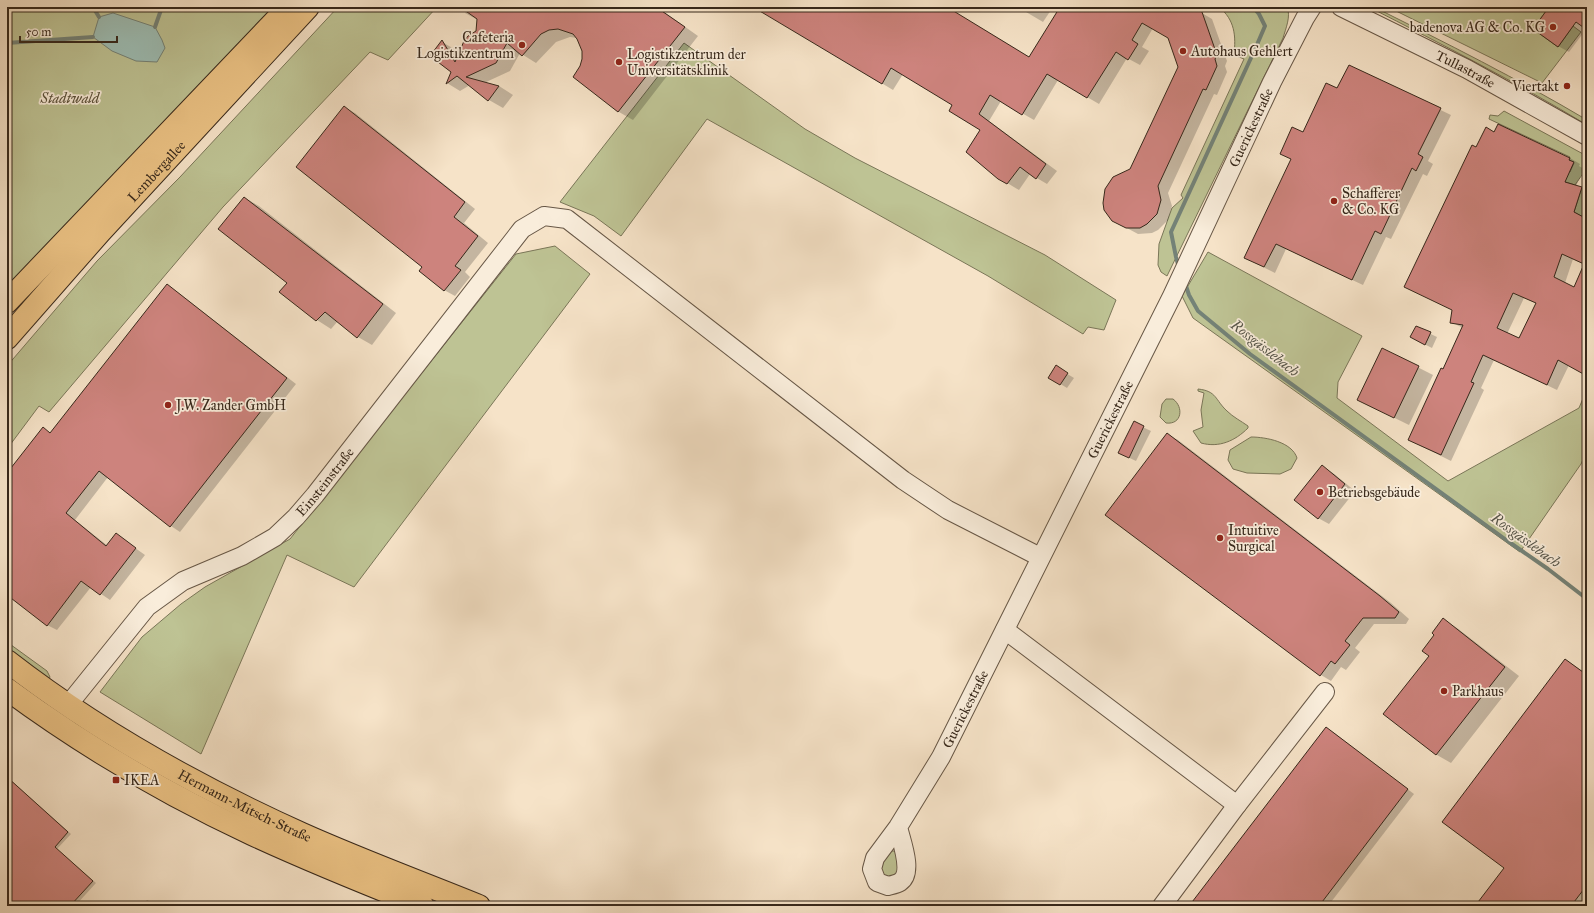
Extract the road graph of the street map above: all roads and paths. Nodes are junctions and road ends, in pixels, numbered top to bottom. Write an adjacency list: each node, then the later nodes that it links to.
1 (288, 7): 6 (main road, Lembergallee)
2 (308, 7): 7 (main road, Lembergallee)
3 (1312, 7): 8 (street, Guerickestraße)
4 (1341, 7): 5 (street, Tullastraße)
5 (1587, 136)
6 (7, 302)
7 (7, 338)
8 (1040, 557): 9 (street, Guerickestraße); 13 (street, Einsteinstraße)
9 (1005, 630): 15 (street); 16 (street, Guerickestraße)
10 (7, 661): 13 (main road, Hermann-Mitsch-Straße)
11 (7, 689): 14 (main road, Hermann-Mitsch-Straße)
12 (1325, 692): 15 (street)
13 (68, 705): 14 (main road); 17 (main road, Hermann-Mitsch-Straße)
14 (54, 722): 17 (main road, Hermann-Mitsch-Straße)
15 (1238, 805): 20 (street)
16 (898, 827)
17 (360, 870): 18 (main road, Hermann-Mitsch-Straße); 19 (main road, Hermann-Mitsch-Straße)
18 (423, 906)
19 (479, 906)
20 (1162, 906)

